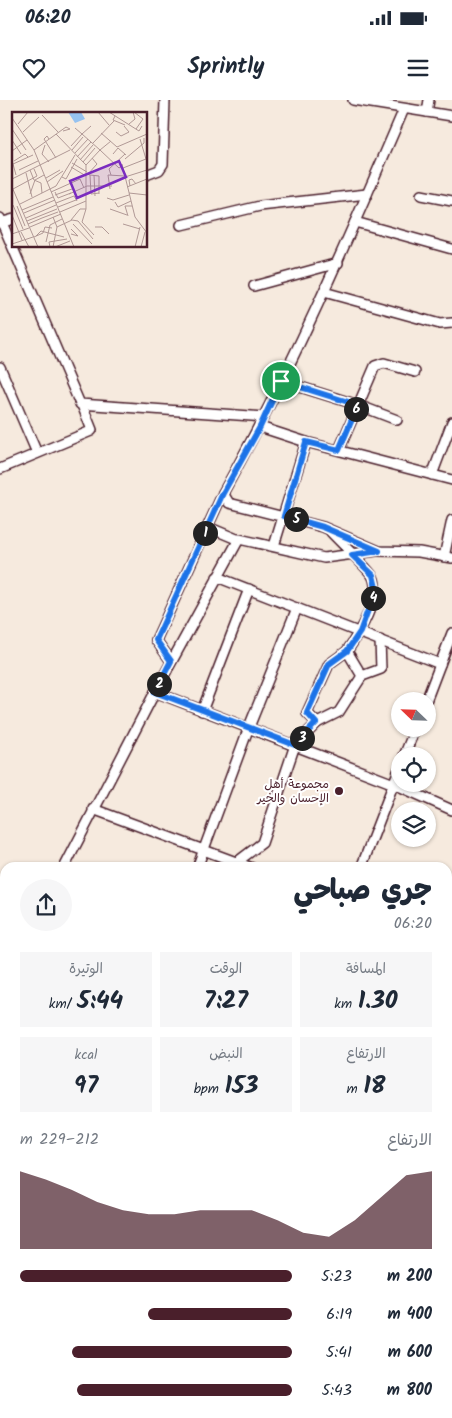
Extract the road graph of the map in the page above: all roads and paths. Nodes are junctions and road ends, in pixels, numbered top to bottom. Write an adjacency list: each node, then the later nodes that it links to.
1 (165, 100): 7 (street)
2 (353, 100): 4 (street)
3 (429, 100): 5 (street)
4 (404, 108): 5 (street); 8 (street)
5 (427, 112): 6 (street)
6 (452, 116)
7 (148, 174)
8 (367, 194): 12 (street); 13 (street)
9 (421, 195): 10 (street)
10 (452, 201)
11 (1, 222): 14 (street)
12 (355, 222): 16 (street); 17 (street)
13 (181, 225)
14 (12, 247)
15 (13, 248): 24 (street)
16 (452, 249)
17 (338, 263): 18 (street); 19 (street)
18 (254, 286)
19 (324, 292): 20 (street); 23 (street)
20 (452, 323)
21 (0, 366): 32 (street)
22 (415, 372): 25 (street)
23 (281, 381): 25 (street); 26 (street)
24 (82, 405): 26 (street); 32 (street)
25 (358, 405): 27 (street); 31 (street)
26 (264, 417): 29 (street)
27 (397, 420)
28 (452, 422): 34 (street)
29 (260, 427): 30 (street); 36 (street)
30 (306, 442): 31 (street); 37 (street)
31 (339, 450): 34 (street)
32 (37, 453): 33 (street)
33 (0, 469)
34 (432, 475): 35 (street)
35 (452, 480)
36 (223, 493): 37 (street); 39 (street)
37 (284, 516): 40 (street); 42 (street)
38 (452, 520): 45 (street)
39 (208, 527): 41 (street); 53 (street)
40 (328, 529): 43 (street); 44 (street)
41 (239, 540): 42 (street); 46 (street)
42 (274, 546): 44 (street)
43 (379, 551): 44 (street); 45 (street)
44 (352, 555): 49 (street)
45 (448, 558)
46 (217, 577): 47 (street); 53 (street)
47 (248, 589): 48 (street); 58 (street)
48 (297, 608): 49 (street); 60 (street)
49 (360, 632): 51 (street); 52 (street)
50 (452, 633): 54 (street)
51 (380, 640): 54 (street); 55 (street)
52 (347, 651): 55 (street); 59 (street)
53 (171, 661): 56 (street)
54 (440, 664): 57 (street)
55 (362, 676): 59 (street)
56 (155, 692): 58 (street); 65 (street)
57 (429, 692)
58 (202, 711): 60 (street)
59 (316, 723): 61 (street)
60 (249, 727): 61 (street); 67 (street)
61 (295, 745): 62 (street); 70 (street)
62 (391, 783)
63 (391, 792): 71 (street)
64 (412, 792): 66 (street)
65 (93, 809): 67 (street); 68 (street)
66 (452, 810)
67 (204, 850): 69 (street); 70 (street)
68 (67, 862)
69 (199, 862)
70 (237, 862)
71 (363, 862)

